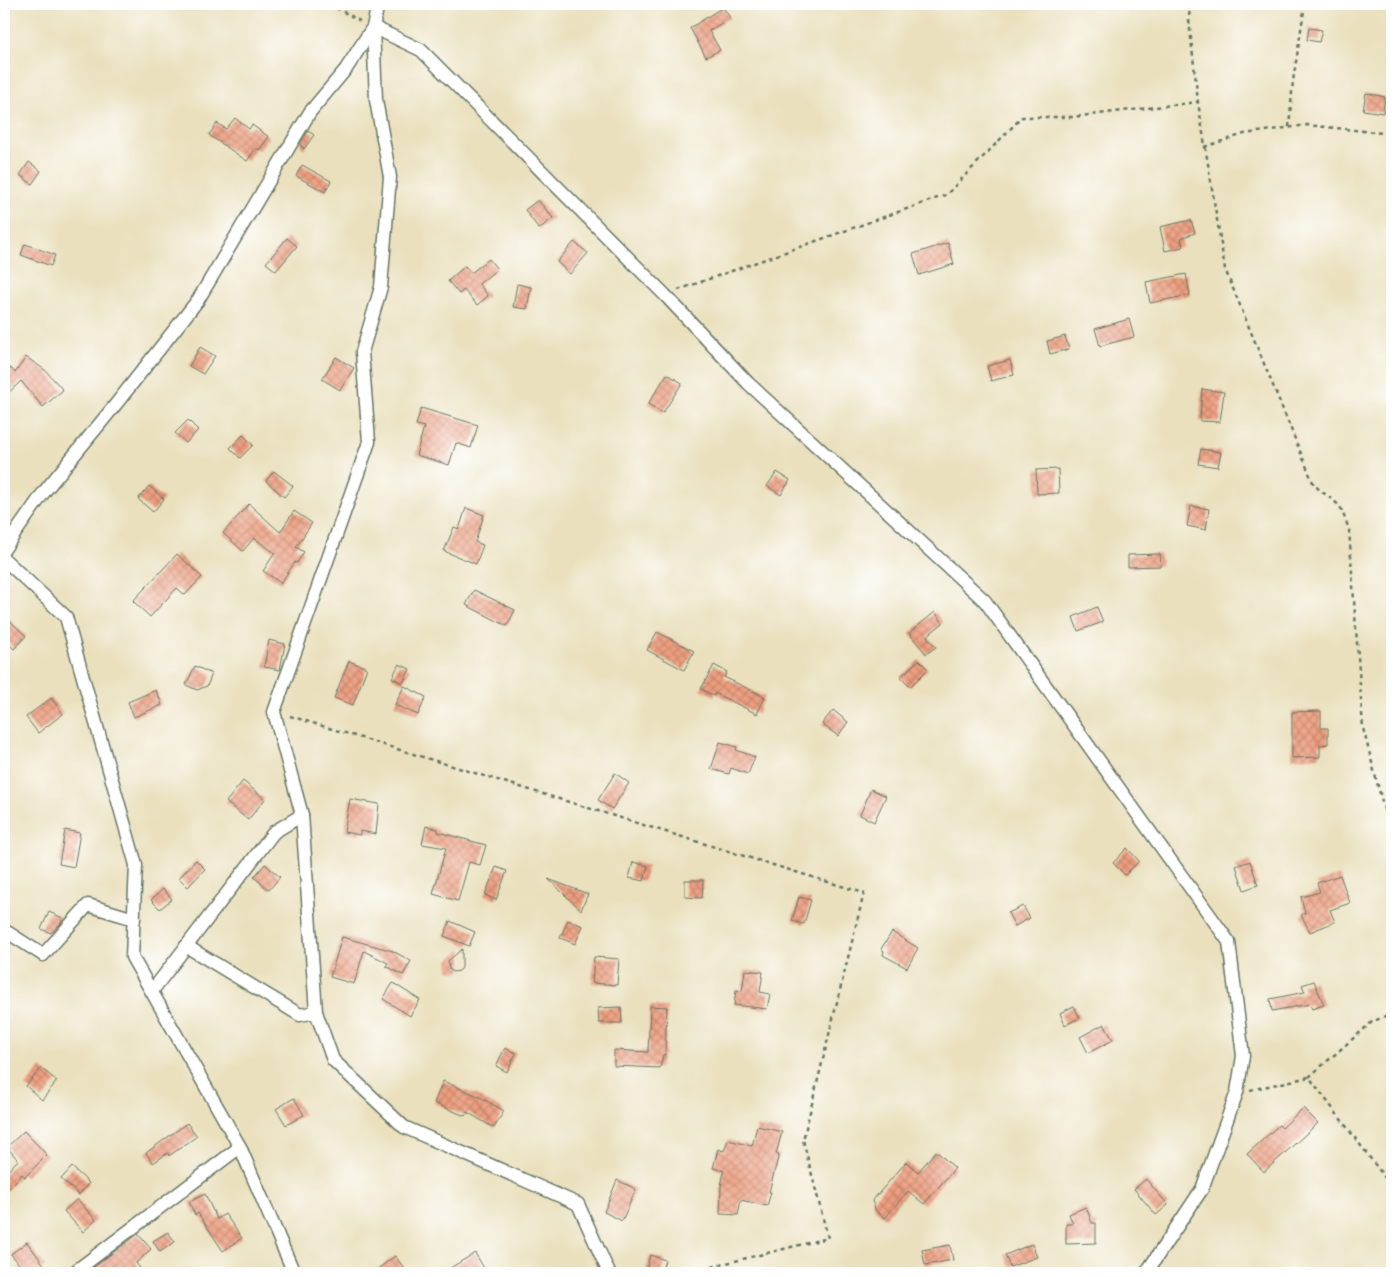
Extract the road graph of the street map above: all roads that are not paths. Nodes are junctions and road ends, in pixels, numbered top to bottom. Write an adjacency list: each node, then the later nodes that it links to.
1 (378, 4): 2 (street)
2 (372, 28): 3 (street); 5 (street); 15 (street)
3 (4, 549)
4 (4, 559): 6 (street)
5 (302, 815): 8 (street); 10 (street)
6 (134, 919): 7 (street); 9 (street)
7 (4, 930)
8 (186, 946): 9 (street); 10 (street)
9 (152, 991): 11 (street)
10 (316, 1012): 14 (street)
11 (240, 1147): 12 (street); 13 (street)
12 (73, 1273)
13 (294, 1273)
14 (609, 1273)
15 (1146, 1273)

